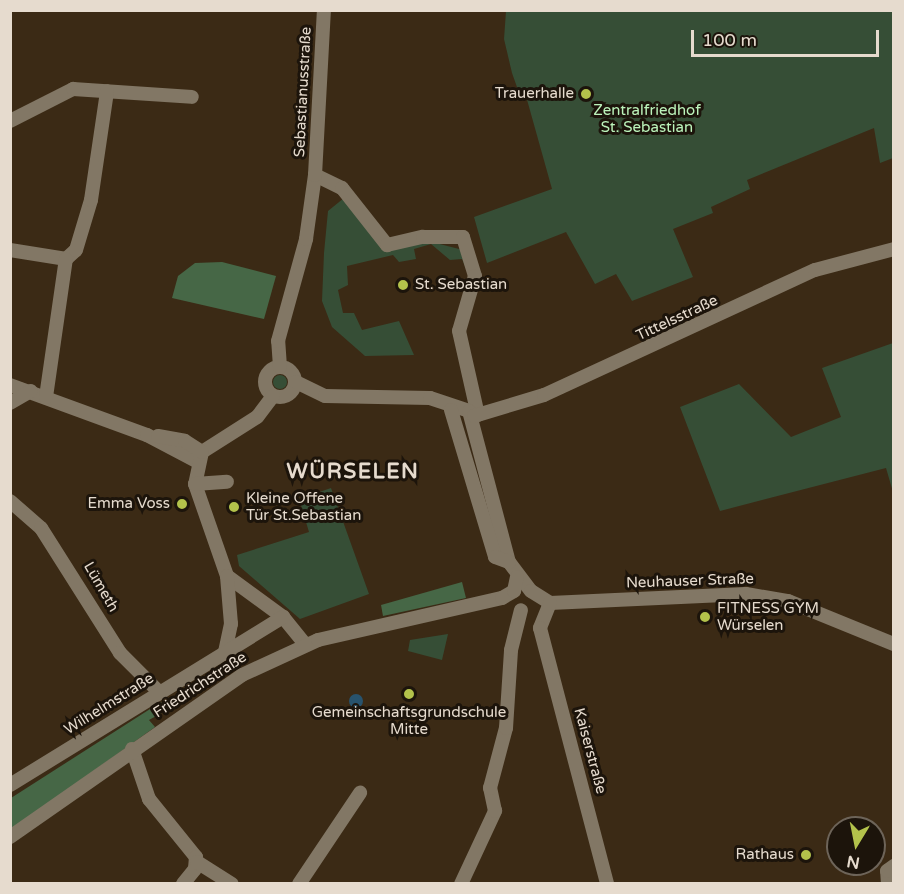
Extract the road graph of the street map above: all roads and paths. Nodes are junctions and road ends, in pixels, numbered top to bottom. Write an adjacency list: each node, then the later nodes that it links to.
1 (324, 10): 5 (street, Sebastianusstraße)
2 (107, 91): 3 (street); 4 (street); 8 (street)
3 (192, 97)
4 (10, 121)
5 (315, 175): 9 (street, Sebastianusstraße); 17 (street, Sebastianusstraße)
6 (894, 249): 17 (street, Tittelsstraße)
7 (10, 250): 8 (street)
8 (66, 259): 14 (street)
9 (280, 367): 10 (street); 13 (street)
10 (296, 382): 13 (street); 16 (street)
11 (10, 385): 12 (street)
12 (31, 391): 14 (street); 15 (street)
13 (273, 396): 18 (street)
14 (46, 397): 18 (street)
15 (10, 403)
16 (454, 408): 17 (street); 22 (street)
17 (476, 416): 22 (street)
18 (200, 457): 20 (street)
19 (227, 482): 20 (street)
20 (195, 484): 23 (street)
21 (10, 501): 33 (street, Lümeth)
22 (509, 562): 24 (street)
23 (227, 576): 28 (street); 32 (street)
24 (517, 577): 25 (street); 26 (street)
25 (502, 598): 27 (street); 30 (street, Friedrichstraße)
26 (550, 603): 29 (street); 31 (street, Neuhauser Straße)
27 (521, 610): 29 (street); 43 (street)
28 (283, 617): 30 (street); 32 (street, Wilhelmstraße)
29 (540, 628): 44 (street, Kaiserstraße)
30 (305, 644): 34 (street, Friedrichstraße)
31 (894, 644)
32 (225, 652): 33 (street, Wilhelmstraße)
33 (159, 692): 35 (street, Wilhelmstraße)
34 (132, 749): 37 (street, Friedrichstraße); 38 (street)
35 (10, 784)
36 (360, 793): 42 (street)
37 (10, 837)
38 (197, 862): 40 (street); 41 (street)
39 (894, 866): 45 (street)
40 (183, 884)
41 (232, 884)
42 (299, 884)
43 (461, 884)
44 (607, 884)
45 (888, 884)

